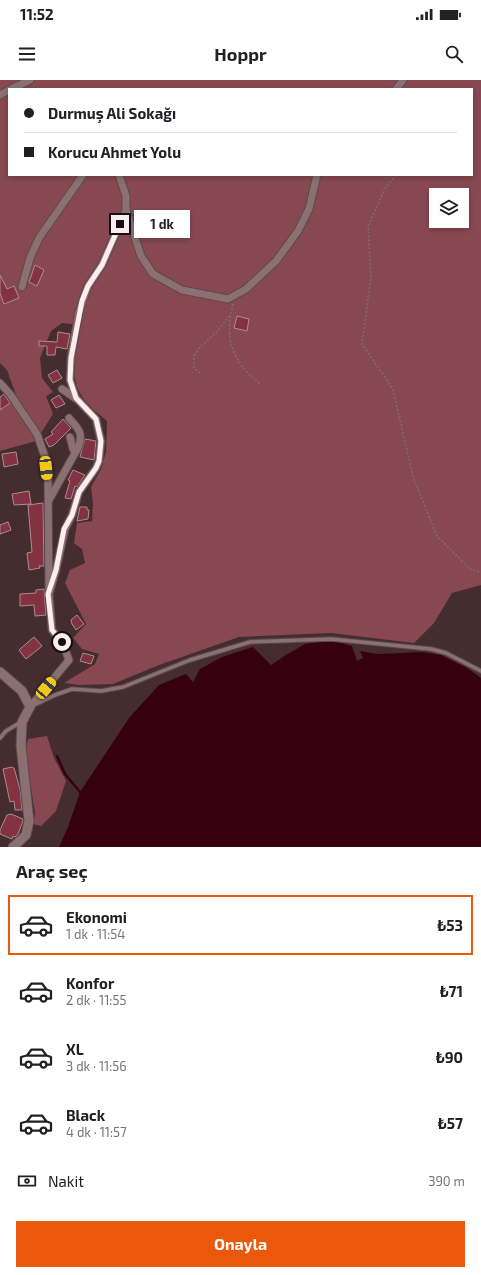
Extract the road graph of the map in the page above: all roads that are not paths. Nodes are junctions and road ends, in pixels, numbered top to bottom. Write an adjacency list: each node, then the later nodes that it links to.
1 (30, 80): 3 (street)
2 (403, 80): 4 (street)
3 (14, 88)
4 (397, 88)
5 (83, 176): 9 (street)
6 (119, 176): 8 (street)
7 (317, 176): 8 (street)
8 (126, 210): 12 (street)
9 (22, 288)
10 (0, 383): 16 (street)
11 (62, 389): 12 (street)
12 (78, 400): 17 (street)
13 (69, 418): 15 (street)
14 (70, 437): 15 (street)
15 (75, 452): 16 (street)
16 (48, 502): 17 (street)
17 (48, 594): 20 (street)
18 (481, 671): 20 (lane)
19 (0, 672): 20 (street)
20 (30, 707): 21 (street)
21 (22, 722): 22 (lane); 23 (street)
22 (0, 738)
23 (13, 847)

